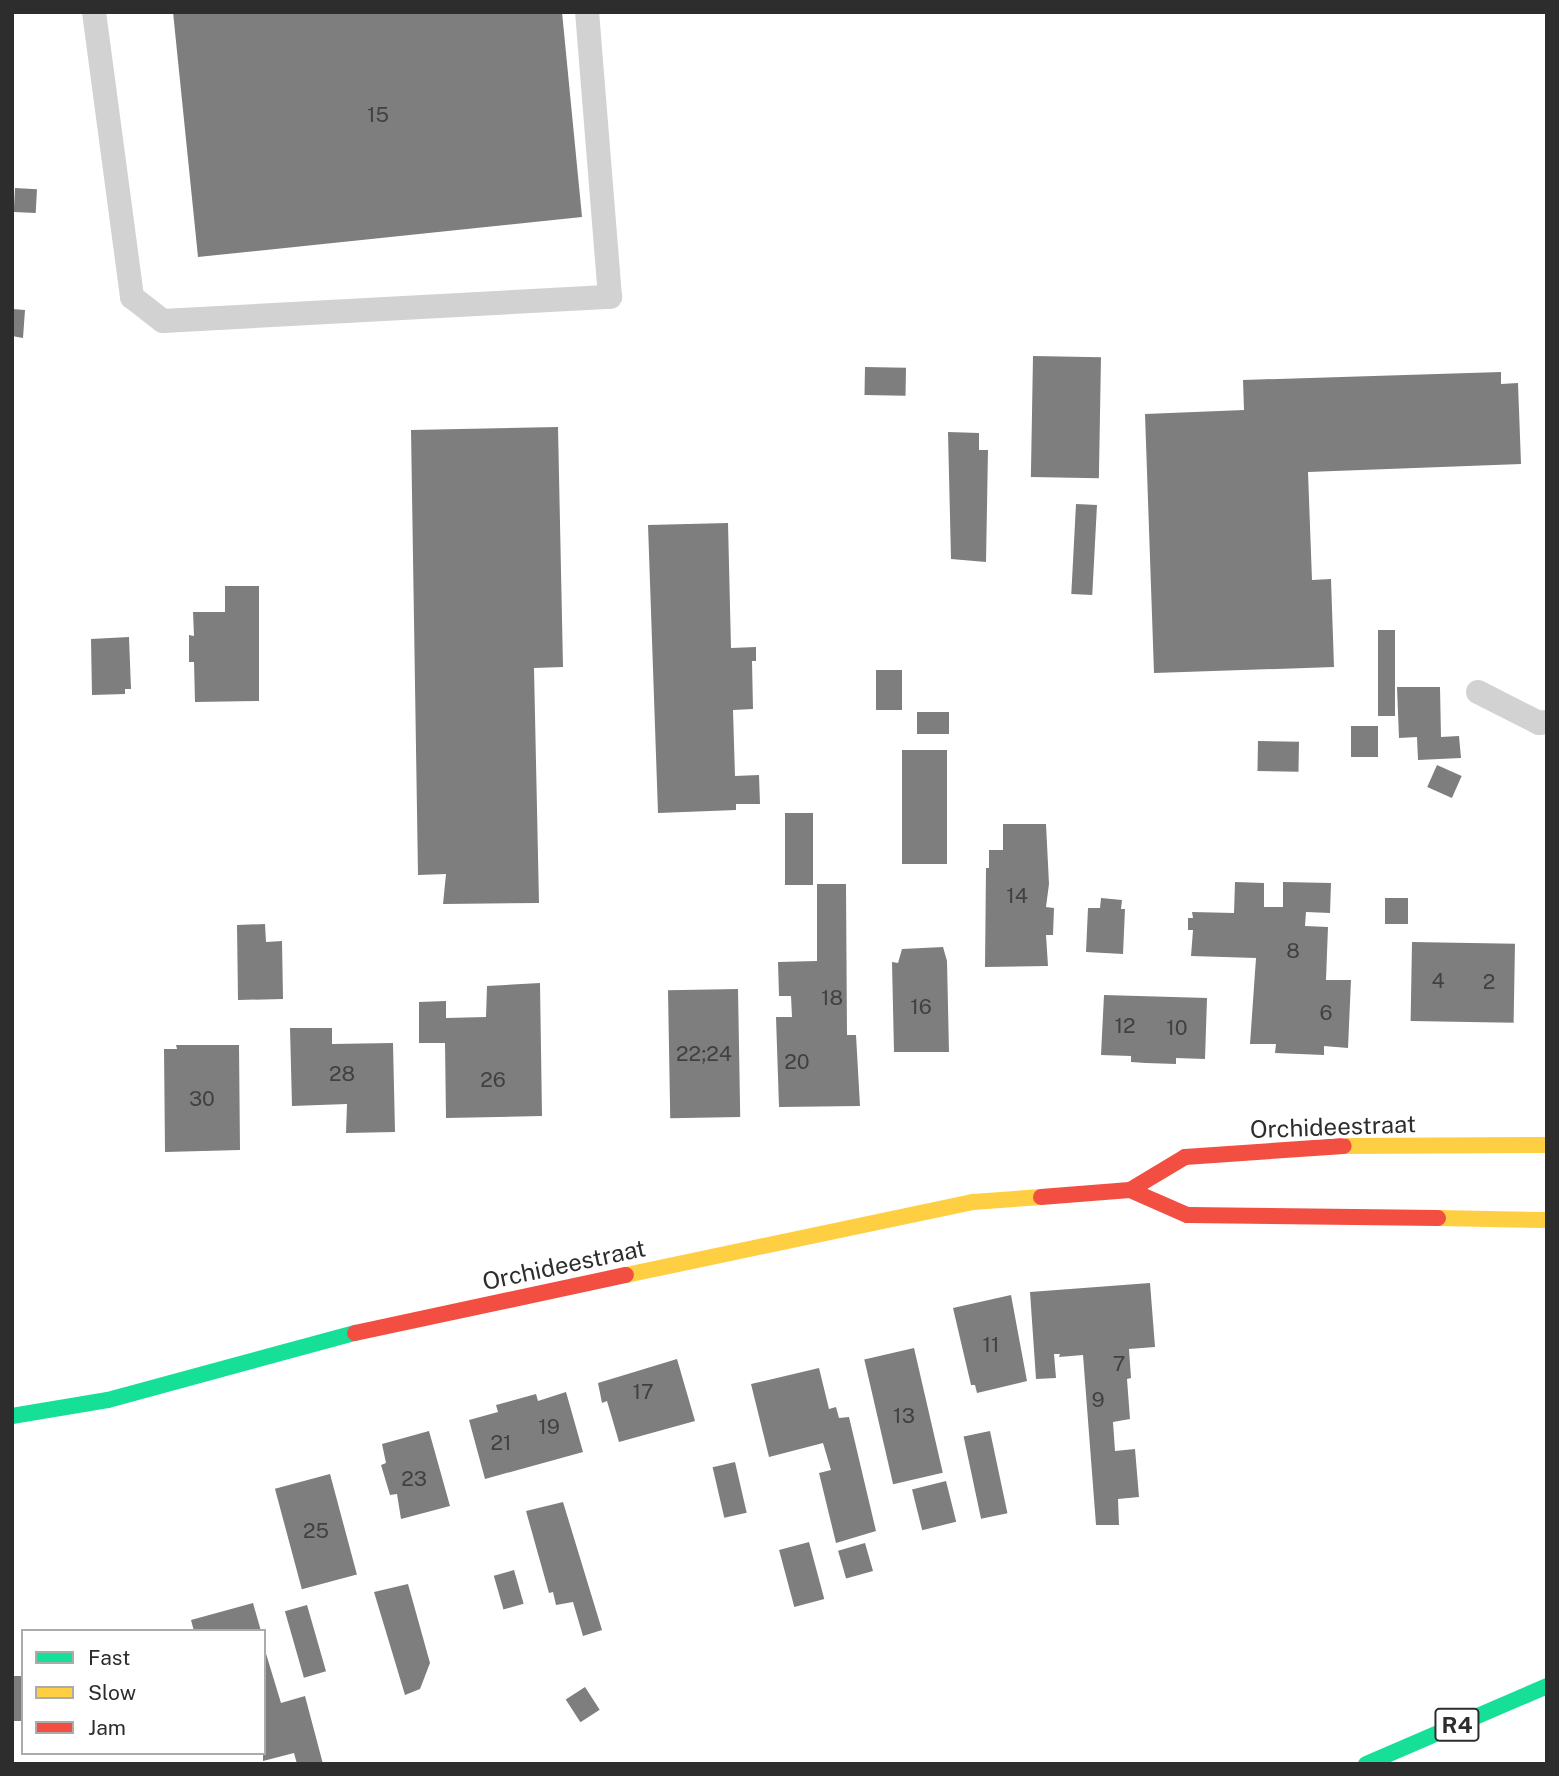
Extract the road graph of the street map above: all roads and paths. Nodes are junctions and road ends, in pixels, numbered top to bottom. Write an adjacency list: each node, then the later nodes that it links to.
1 (94, 12): 2 (lane)
2 (587, 12)
3 (1478, 692): 4 (lane)
4 (1547, 722)
5 (1547, 1144): 6 (main road, Orchideestraat)
6 (1130, 1190): 7 (main road, Orchideestraat); 8 (main road, Orchideestraat)
7 (1547, 1220)
8 (12, 1416)
9 (1547, 1686): 10 (main road, R4)
10 (1366, 1764)

